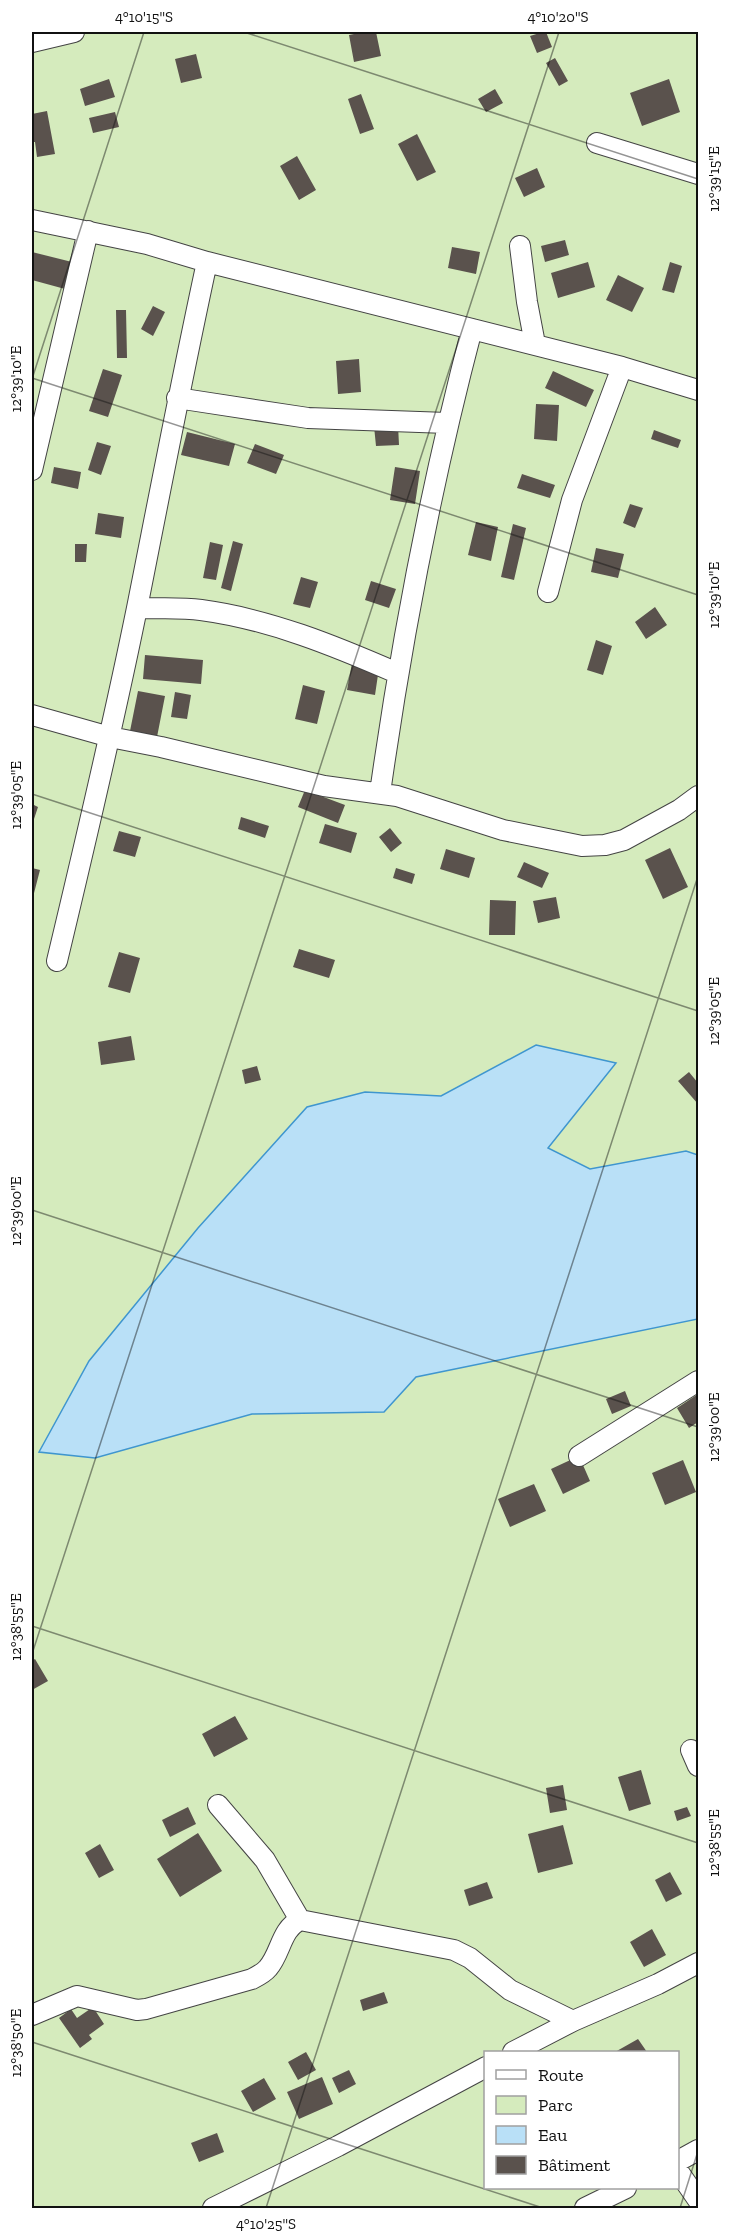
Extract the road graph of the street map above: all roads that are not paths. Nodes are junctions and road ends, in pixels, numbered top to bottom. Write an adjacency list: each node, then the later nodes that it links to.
1 (74, 32): 2 (street)
2 (32, 42)
3 (597, 143): 4 (street)
4 (699, 174)
5 (32, 220): 6 (street)
6 (88, 231): 8 (street); 15 (street)
7 (520, 246): 10 (street)
8 (207, 262): 9 (street); 13 (street)
9 (472, 329): 10 (street); 14 (street)
10 (535, 344): 11 (street)
11 (622, 367): 12 (street); 16 (street)
12 (699, 390)
13 (177, 398): 14 (street); 17 (street)
14 (447, 423): 18 (street)
15 (32, 470)
16 (548, 592)
17 (137, 608): 18 (street); 20 (street)
18 (397, 673): 21 (street)
19 (32, 715): 20 (street)
20 (110, 737): 21 (street); 23 (street)
21 (380, 793): 22 (street)
22 (699, 796)
23 (57, 961)
24 (699, 1381): 25 (street)
25 (579, 1456)
26 (218, 1805): 27 (street)
27 (300, 1920): 29 (street); 30 (street)
28 (699, 1963): 30 (street)
29 (32, 2015)
30 (573, 2020): 31 (street)
31 (515, 2051)
32 (484, 2068): 38 (street)
33 (699, 2150): 34 (street)
34 (679, 2160)
35 (679, 2172): 37 (street)
36 (622, 2189): 39 (street)
37 (699, 2200)
38 (213, 2208)
39 (585, 2208)

